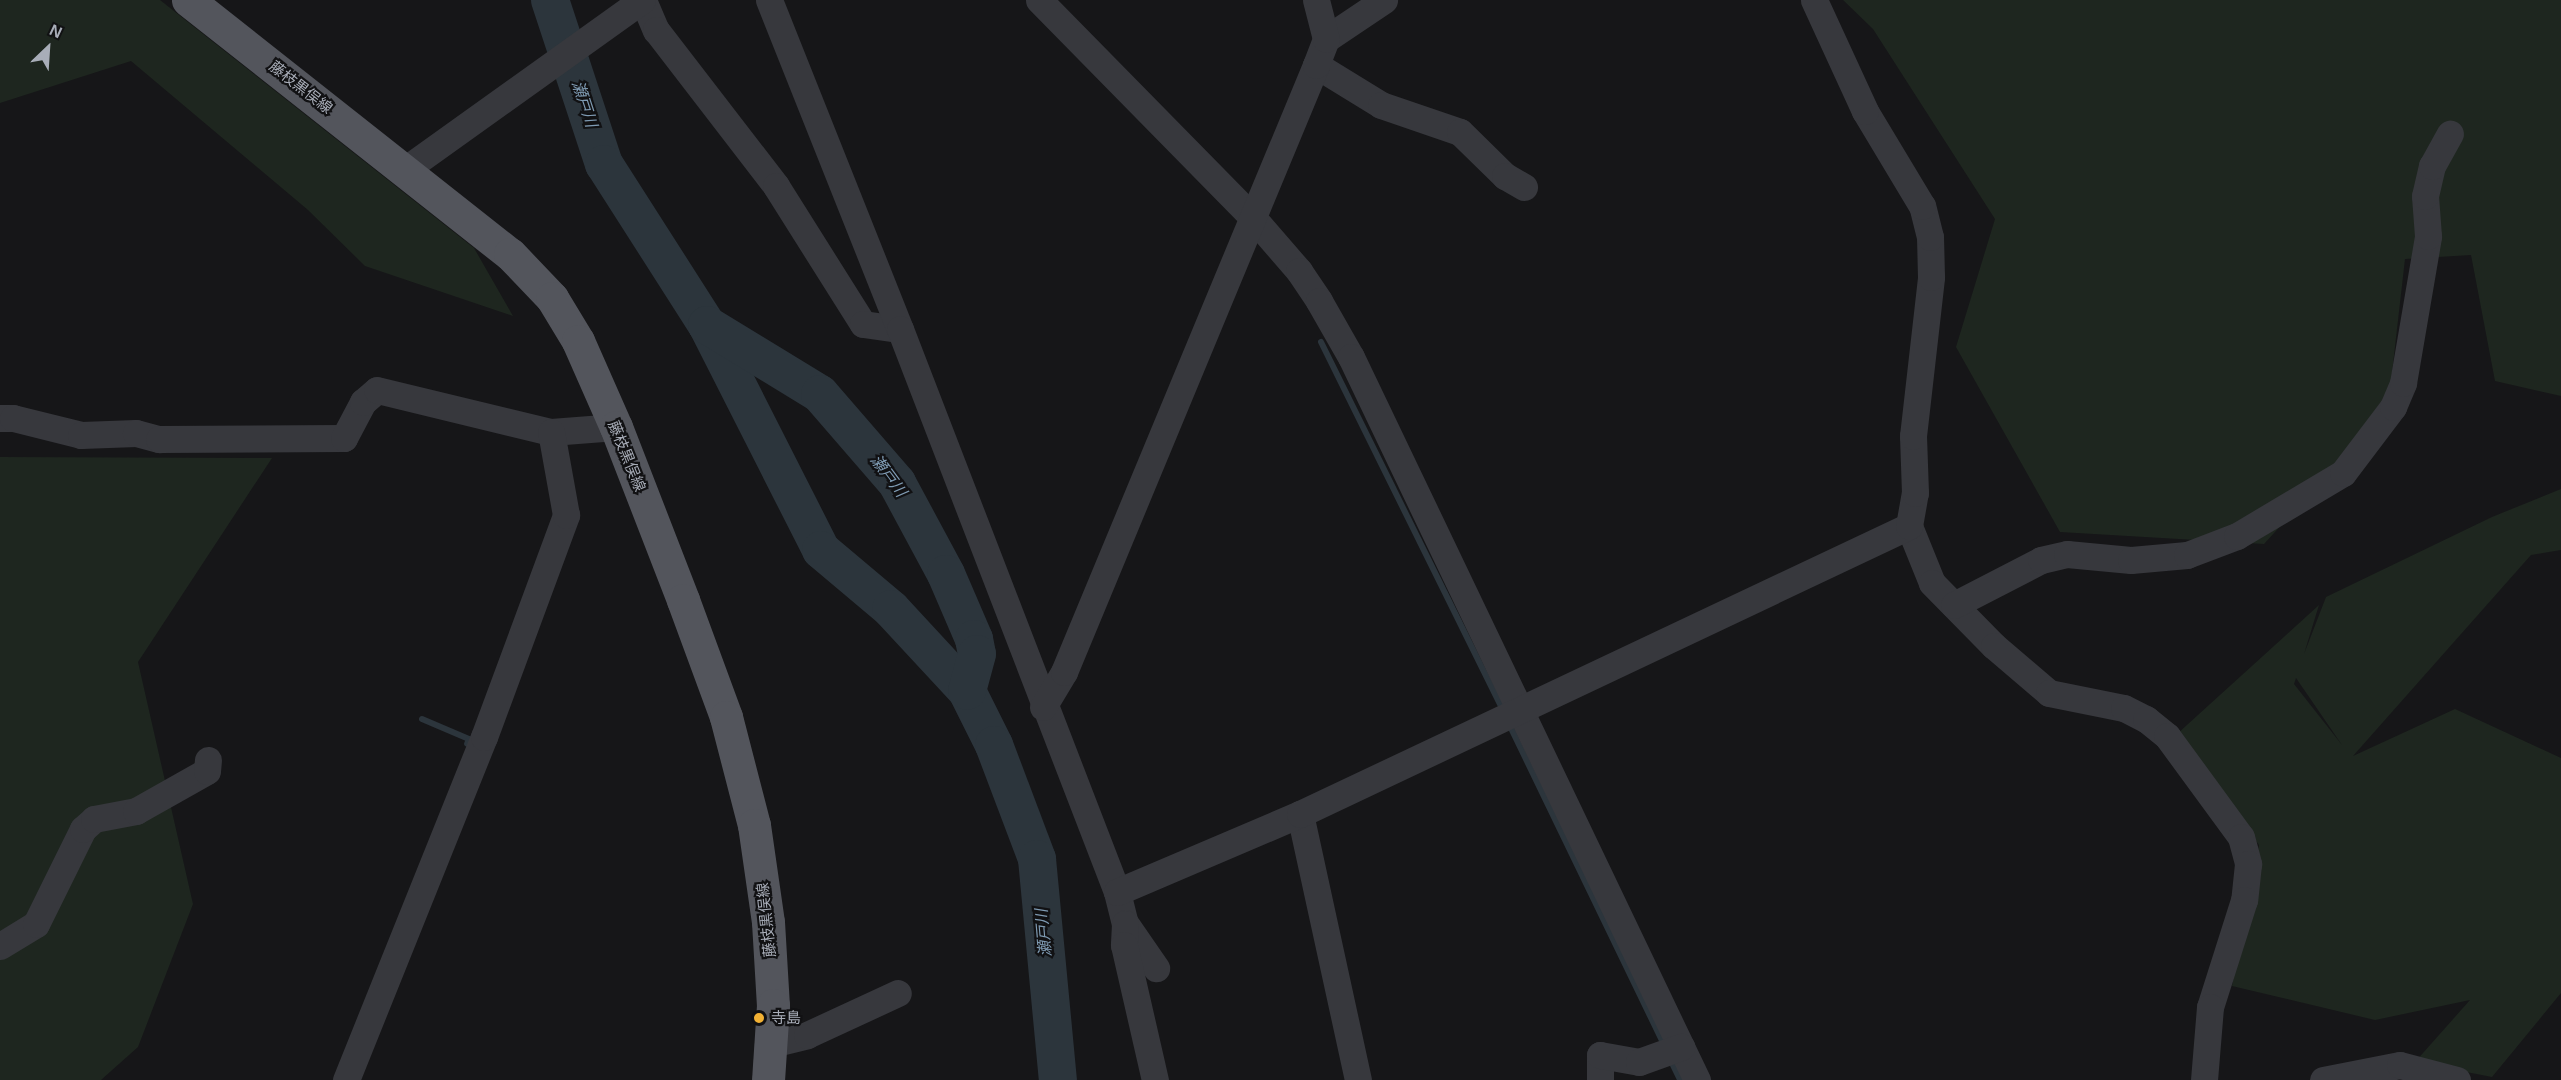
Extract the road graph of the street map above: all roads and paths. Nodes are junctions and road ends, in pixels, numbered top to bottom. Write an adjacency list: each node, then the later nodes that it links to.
1 (188, 0): 11 (main road, 藤枝黒俣線)
2 (642, 0): 11 (street); 14 (street)
3 (769, 0): 14 (street)
4 (1039, 0): 13 (street)
5 (1316, 0): 8 (street)
6 (1384, 0): 8 (street)
7 (1814, 0): 18 (street)
8 (1326, 39): 9 (street)
9 (1316, 65): 12 (street); 13 (street)
10 (2450, 134): 19 (street)
11 (406, 169): 16 (main road, 藤枝黒俣線)
12 (1524, 187)
13 (1254, 219): 20 (street); 21 (street)
14 (900, 329): 20 (street)
15 (0, 418): 17 (street)
16 (616, 427): 17 (street); 29 (main road, 藤枝黒俣線)
17 (551, 432): 31 (street)
18 (1909, 526): 19 (street); 21 (street)
19 (1954, 605): 37 (street)
20 (1043, 707): 24 (street)
21 (1521, 711): 23 (street); 30 (street)
22 (208, 760): 26 (street)
23 (1300, 814): 24 (street); 34 (street)
24 (1117, 892): 25 (street)
25 (1125, 923): 27 (street); 33 (street)
26 (0, 946)
27 (1156, 968)
28 (898, 993): 29 (street)
29 (772, 1044): 32 (main road, 藤枝黒俣線)
30 (1681, 1047): 35 (street); 36 (street)
31 (346, 1080)
32 (768, 1080)
33 (1155, 1080)
34 (1358, 1080)
35 (1600, 1080)
36 (1697, 1080)
37 (2204, 1080)
38 (2323, 1080): 39 (street)
39 (2457, 1080)

